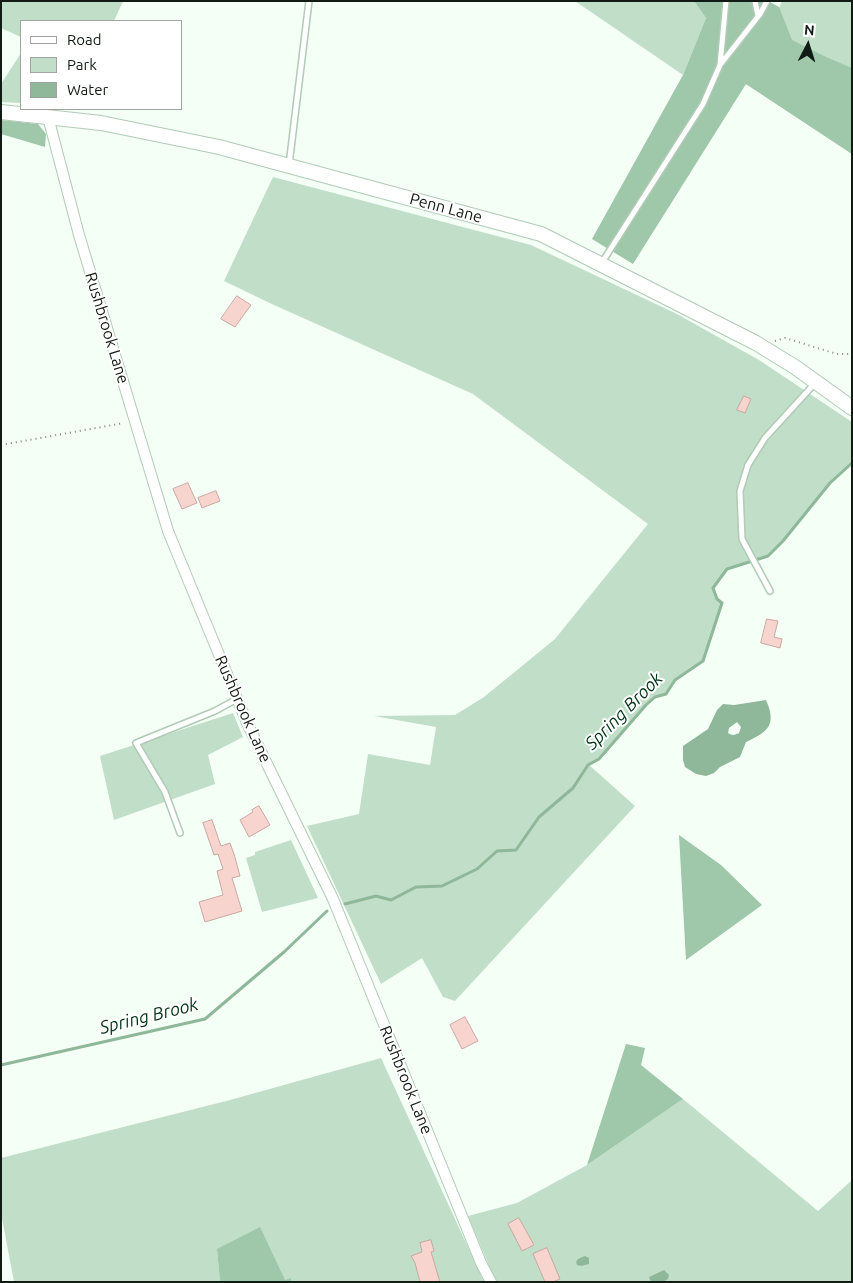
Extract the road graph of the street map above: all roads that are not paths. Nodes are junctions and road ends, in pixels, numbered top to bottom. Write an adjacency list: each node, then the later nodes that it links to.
1 (309, 1): 9 (lane)
2 (726, 1): 6 (lane)
3 (755, 1): 5 (lane)
4 (767, 1): 5 (lane)
5 (758, 16): 6 (lane)
6 (720, 65): 10 (lane)
7 (1, 112): 8 (street, Penn Lane)
8 (48, 117): 9 (street, Penn Lane); 14 (street, Rushbrook Lane)
9 (288, 165): 10 (street, Penn Lane)
10 (601, 264): 11 (street, Penn Lane)
11 (816, 382): 12 (street, Penn Lane); 13 (lane)
12 (852, 408)
13 (770, 591)
14 (238, 699): 15 (lane); 16 (street, Rushbrook Lane)
15 (180, 833)
16 (491, 1282)

